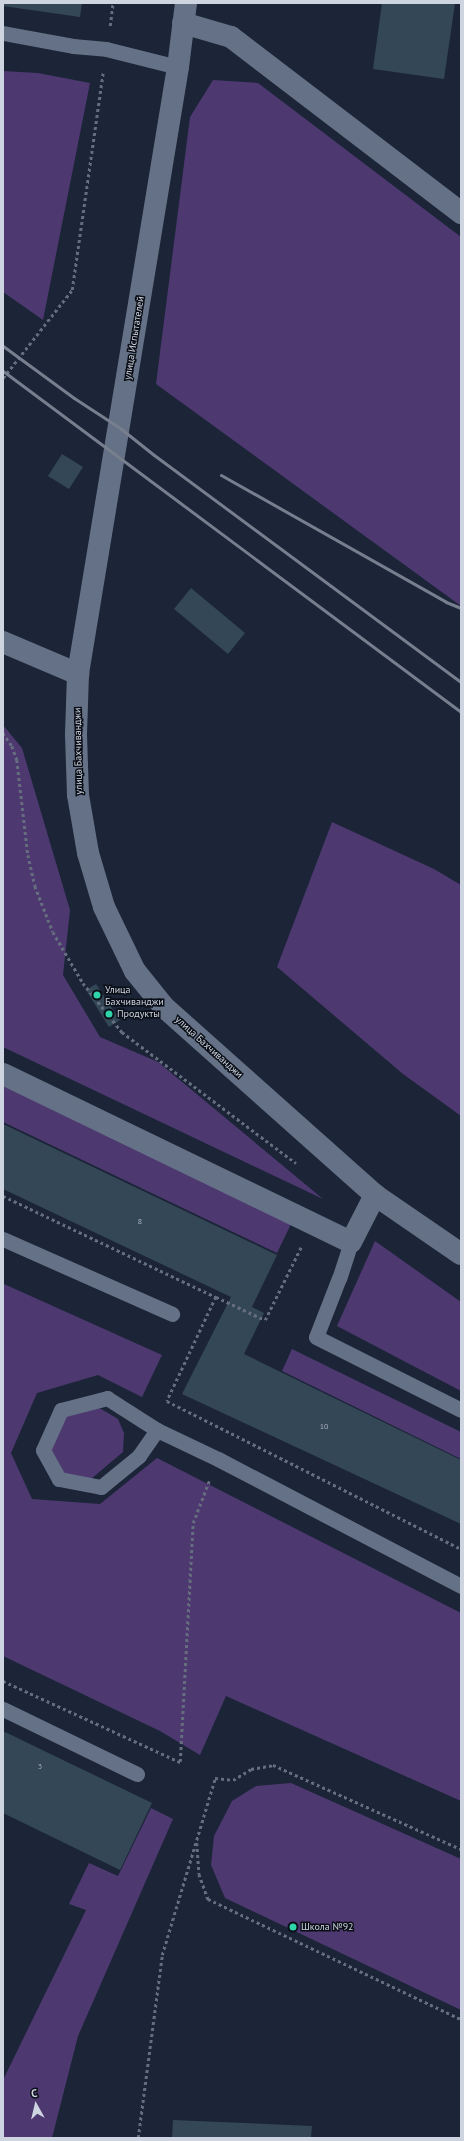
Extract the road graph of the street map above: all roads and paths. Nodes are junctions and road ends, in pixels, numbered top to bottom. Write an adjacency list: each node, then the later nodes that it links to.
1 (185, 13): 4 (main road, улица Испытателей); 5 (main road)
2 (3, 33): 3 (lane)
3 (106, 49): 4 (lane); 6 (path)
4 (178, 67): 8 (main road, улица Испытателей)
5 (461, 213)
6 (3, 378)
7 (3, 642): 8 (main road)
8 (78, 674): 10 (main road, улица Бахчиванджи)
9 (3, 1074): 12 (main road)
10 (375, 1195): 14 (main road); 15 (main road, улица Бахчиванджи)
11 (3, 1196): 16 (path)
12 (313, 1223): 14 (main road); 16 (path)
13 (3, 1239): 17 (lane)
14 (351, 1242): 18 (lane)
15 (461, 1254)
16 (216, 1297): 21 (path)
17 (172, 1314)
18 (461, 1410)
19 (157, 1430): 19 (lane); 20 (lane)
20 (218, 1459): 22 (lane); 23 (path)
21 (461, 1549)
22 (461, 1586)
23 (3, 1681)
24 (3, 1710): 25 (lane)
25 (137, 1774)
26 (196, 1840): 27 (path); 28 (path); 29 (path)
27 (461, 1849)
28 (461, 2019)
29 (138, 2138)

